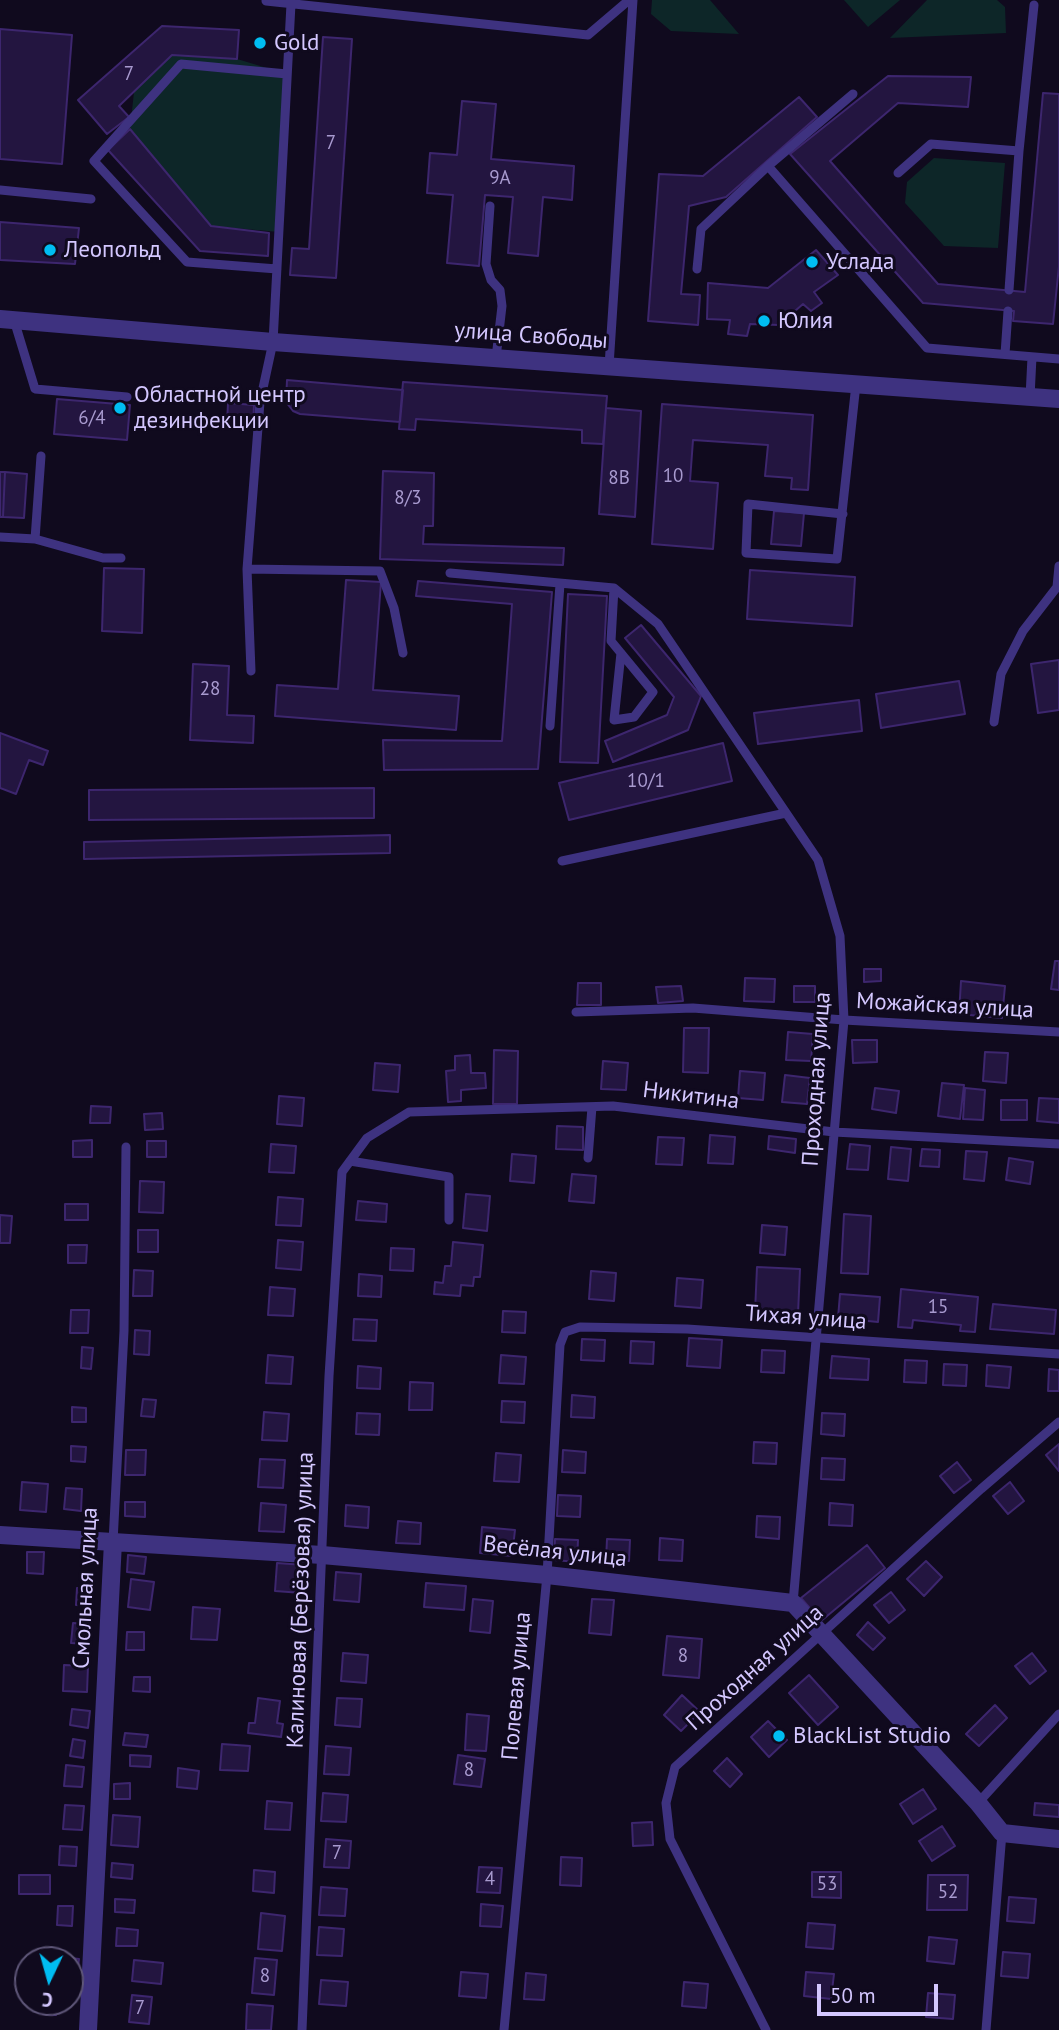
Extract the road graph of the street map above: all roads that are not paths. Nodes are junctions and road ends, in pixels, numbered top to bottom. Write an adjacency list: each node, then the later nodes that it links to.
1 (631, 0): 3 (lane); 23 (lane)
2 (266, 1): 3 (lane)
3 (291, 4): 5 (lane)
4 (1034, 5): 7 (lane)
5 (287, 74): 13 (lane); 13 (lane)
6 (853, 94): 8 (lane)
7 (1019, 151): 9 (lane); 15 (lane)
8 (768, 166): 14 (lane); 19 (lane)
9 (898, 173)
10 (0, 190): 11 (lane)
11 (91, 199)
12 (490, 206): 21 (lane)
13 (277, 269): 18 (lane)
14 (697, 269)
15 (1009, 290)
16 (1008, 311): 19 (lane)
17 (7, 319): 18 (street, улица Свободы); 25 (lane)
18 (273, 342): 21 (street, улица Свободы); 34 (lane)
19 (1005, 354): 20 (lane)
20 (1032, 357): 22 (lane); 26 (lane)
21 (496, 358): 23 (street, улица Свободы)
22 (1059, 359)
23 (609, 366): 24 (street, улица Свободы)
24 (856, 384): 26 (street, улица Свободы); 29 (lane)
25 (127, 397)
26 (1030, 397): 27 (street, улица Свободы)
27 (1059, 399)
28 (41, 456): 31 (lane)
29 (844, 514): 29 (lane)
30 (0, 537): 31 (lane)
31 (34, 539): 32 (lane)
32 (121, 558)
33 (1059, 566): 41 (lane)
34 (247, 569): 38 (lane); 40 (lane)
35 (450, 573): 36 (lane)
36 (560, 584): 37 (lane); 42 (lane)
37 (614, 588): 39 (lane); 43 (lane, Проходная улица)
38 (403, 653)
39 (621, 653): 39 (lane)
40 (251, 671)
41 (994, 722)
42 (550, 726)
43 (786, 813): 44 (lane); 46 (lane, Проходная улица)
44 (562, 861)
45 (576, 1012): 46 (lane, Можайская улица)
46 (844, 1020): 47 (lane, Можайская улица); 49 (lane, Проходная улица)
47 (1059, 1032)
48 (592, 1107): 49 (lane, Никитина); 52 (lane); 53 (lane, Никитина)
49 (834, 1132): 50 (lane, Никитина); 56 (lane, Проходная улица)
50 (1059, 1144)
51 (126, 1147): 61 (lane, Смольная улица)
52 (588, 1158)
53 (351, 1161): 54 (lane, Никитина); 55 (lane)
54 (342, 1172): 62 (lane, Калиновая (Берёзовая) улица)
55 (449, 1220)
56 (817, 1338): 57 (lane, Тихая улица); 58 (lane, Тихая улица); 64 (lane, Проходная улица)
57 (560, 1345): 63 (lane, Полевая улица)
58 (1059, 1353)
59 (1059, 1422): 65 (lane, Проходная улица)
60 (0, 1535): 61 (street, Весёлая улица)
61 (113, 1542): 62 (street, Весёлая улица); 70 (street, Смольная улица)
62 (322, 1555): 63 (street, Весёлая улица); 71 (lane, Калиновая (Берёзовая) улица)
63 (547, 1575): 64 (street, Весёлая улица); 72 (lane, Полевая улица)
64 (793, 1603): 65 (street)
65 (821, 1634): 67 (street); 73 (lane, Проходная улица)
66 (1059, 1714): 67 (lane)
67 (978, 1803): 68 (street)
68 (1002, 1833): 69 (street); 74 (lane)
69 (1059, 1839)
70 (88, 2030)
71 (302, 2030)
72 (504, 2030)
73 (766, 2030)
74 (986, 2030)

